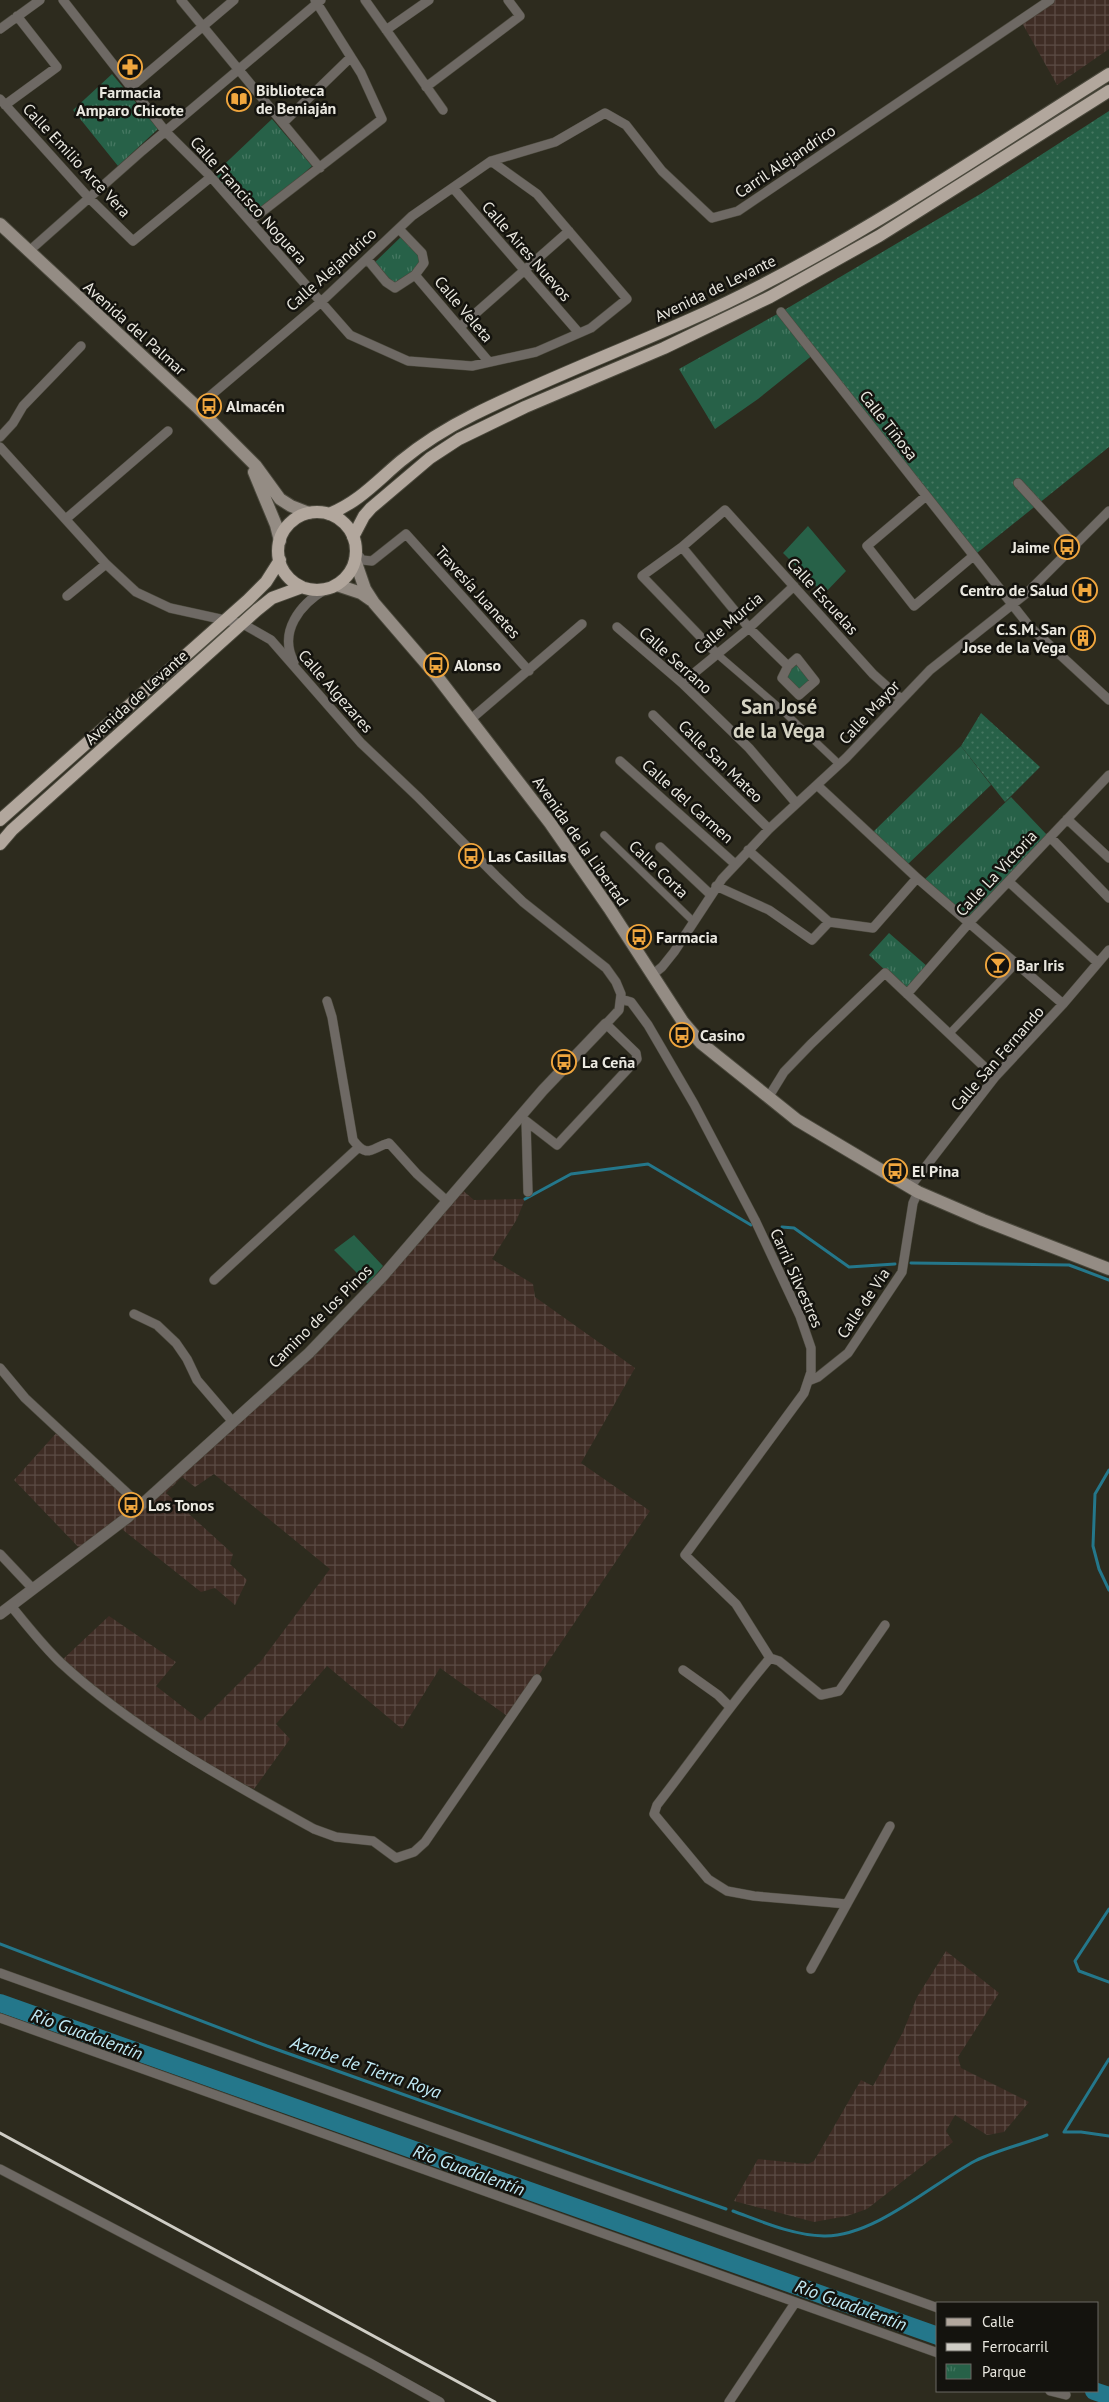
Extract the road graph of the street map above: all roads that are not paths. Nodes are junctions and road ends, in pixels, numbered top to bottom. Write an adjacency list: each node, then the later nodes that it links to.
1 (40, 0): 10 (street)
2 (63, 0): 18 (street, Calle Francisco Noguera)
3 (182, 0): 11 (street)
4 (234, 0): 11 (street)
5 (429, 0): 13 (street)
6 (508, 0): 17 (street)
7 (1050, 0): 24 (street, Carril Alejandrico)
8 (318, 1): 14 (street); 15 (street)
9 (369, 2): 13 (street)
10 (17, 16): 12 (street); 20 (street)
11 (203, 27): 15 (street); 18 (street)
12 (0, 29)
13 (386, 30): 17 (street)
14 (352, 57): 22 (street); 25 (street)
15 (239, 70): 22 (street); 23 (street)
16 (1109, 74): 52 (main road, Avenida de Levante)
17 (426, 87): 21 (street)
18 (130, 88): 23 (street, Calle Francisco Noguera)
19 (1109, 91): 54 (main road, Avenida de Levante)
20 (3, 102): 28 (street, Calle Emilio Arce Vera)
21 (443, 110)
22 (283, 123): 25 (street)
23 (166, 132): 26 (street, Calle Francisco Noguera); 28 (street)
24 (491, 161): 27 (street, Calle Alejandrico); 32 (street)
25 (320, 168): 29 (street)
26 (211, 177): 28 (street, Calle Emilio Arce Vera); 29 (street, Calle Francisco Noguera)
27 (453, 188): 31 (street, Calle Alejandrico); 35 (street, Calle Aires Nuevos)
28 (89, 198): 33 (street)
29 (250, 221): 37 (street, Calle Francisco Noguera)
30 (0, 224): 33 (main road, Avenida del Palmar)
31 (399, 228): 34 (street, Calle Alejandrico); 36 (street, Calle Veleta)
32 (569, 231): 35 (street); 40 (street, Calle Francisco Noguera)
33 (28, 252): 43 (main road, Avenida del Palmar)
34 (367, 259): 36 (street, Calle Veleta); 37 (street, Calle Alejandrico)
35 (526, 270): 39 (street); 40 (street, Calle Aires Nuevos)
36 (415, 274): 39 (street, Calle Veleta)
37 (321, 302): 42 (street, Calle Francisco Noguera); 43 (street, Calle Alejandrico)
38 (781, 312): 49 (street, Calle Tiñosa)
39 (460, 327): 42 (street, Calle Veleta)
40 (579, 333): 42 (street, Calle Francisco Noguera)
41 (81, 346): 45 (street)
42 (489, 362)
43 (198, 408): 47 (main road, Avenida del Palmar)
44 (168, 431): 53 (street)
45 (0, 437)
46 (0, 447): 53 (street, Calle Algezares)
47 (245, 457): 51 (main road, Avenida del Palmar); 55 (main road, Avenida del Palmar)
48 (1018, 483): 56 (street)
49 (926, 496): 59 (street, Calle Tiñosa); 59 (street)
50 (1109, 511): 56 (street, Calle Mayor)
51 (309, 513): 52 (main road); 55 (main road)
52 (329, 514): 54 (main road)
53 (67, 518): 61 (street, Calle Algezares)
54 (353, 537): 58 (main road)
55 (280, 541): 60 (main road)
56 (1076, 546): 67 (street, Calle Mayor)
57 (682, 547): 62 (street, Calle Escuelas); 72 (street); 73 (street)
58 (355, 556): 64 (main road); 66 (main road, Avenida de la Libertad); 76 (street, Travesía Juanetes)
59 (972, 557): 67 (street, Calle Tiñosa)
60 (280, 560): 63 (main road); 68 (main road, Avenida de Levante)
61 (106, 564): 65 (street); 68 (street, Calle Algezares)
62 (794, 586): 72 (street, Calle Murcia); 78 (street, Calle Escuelas)
63 (302, 587): 64 (main road); 69 (main road, Avenida de Levante)
64 (331, 587): 66 (main road, Avenida de la Libertad); 75 (street)
65 (67, 596)
66 (374, 603): 81 (main road, Avenida de la Libertad)
67 (1012, 605): 78 (street, Calle Mayor); 79 (street, Calle Tiñosa)
68 (227, 619): 69 (street, Calle Algezares); 88 (main road, Avenida de Levante)
69 (243, 624): 75 (street, Calle Algezares); 92 (main road, Avenida de Levante)
70 (582, 624): 76 (street)
71 (617, 627): 77 (street, Calle Serrano)
72 (749, 628): 73 (street, Calle Murcia); 74 (street)
73 (718, 654): 77 (street, Calle Murcia); 83 (street)
74 (788, 666)
75 (299, 671): 110 (street, Calle Algezares)
76 (529, 671): 81 (street)
77 (682, 683): 86 (street, Calle Serrano)
78 (901, 699): 83 (street, Calle Mayor)
79 (1109, 700)
80 (653, 715): 89 (street, Calle San Mateo)
81 (471, 719): 108 (main road, Avenida de la Libertad)
82 (620, 761): 96 (street, Calle del Carmen)
83 (839, 764): 85 (street, Calle Mayor)
84 (1109, 775): 87 (street, Calle La Victoria)
85 (817, 785): 86 (street, Calle Mayor); 97 (street)
86 (796, 803): 89 (street, Calle Mayor)
87 (1067, 819): 91 (street, Calle La Victoria); 95 (street)
88 (0, 820)
89 (769, 829): 94 (street, Calle Mayor)
90 (604, 835): 102 (street, Calle Corta)
91 (1050, 837): 98 (street, Calle La Victoria); 101 (street)
92 (0, 844)
93 (660, 847): 100 (street)
94 (748, 850): 96 (street, Calle Mayor); 103 (street)
95 (1109, 858)
96 (735, 864): 99 (street, Calle Mayor)
97 (918, 878): 103 (street); 104 (street)
98 (1008, 882): 104 (street, Calle La Victoria); 106 (street)
99 (716, 886): 100 (street, Calle Mayor); 103 (street)
100 (711, 895): 102 (street, Calle Mayor)
101 (1109, 898)
102 (694, 922): 108 (street, Calle Mayor)
103 (829, 922)
104 (969, 924): 107 (street); 109 (street, Calle La Victoria)
105 (1109, 950): 106 (street, Calle San Fernando)
106 (1098, 963): 112 (street, Calle San Fernando)
107 (1016, 964): 112 (street); 114 (street)
108 (652, 975): 116 (main road, Avenida de la Libertad)
109 (907, 994): 114 (street); 116 (street)
110 (621, 999): 113 (street, Camino de los Pinos); 126 (street, Carril Silvestres)
111 (327, 1001): 118 (street)
112 (1063, 1004): 115 (street, Calle San Fernando)
113 (606, 1024): 117 (street, Camino de los Pinos); 117 (street)
114 (949, 1034): 115 (street)
115 (995, 1077): 119 (street, Calle San Fernando)
116 (768, 1098): 119 (main road, Avenida de la Libertad)
117 (523, 1119): 120 (street); 121 (street, Camino de los Pinos)
118 (359, 1147): 121 (street); 123 (street)
119 (914, 1190): 122 (main road, Avenida de la Libertad); 126 (street, Calle de Via)
120 (528, 1192)
121 (448, 1202): 127 (street, Camino de los Pinos)
122 (1109, 1269)
123 (214, 1280)
124 (134, 1314): 127 (street)
125 (0, 1368): 128 (street)
126 (808, 1381): 134 (street, Carril Silvestres)
127 (233, 1422): 128 (street, Camino de los Pinos)
128 (141, 1506): 130 (street, Camino de los Pinos)
129 (0, 1554): 130 (street)
130 (33, 1589): 131 (street, Camino de los Pinos)
131 (11, 1606): 132 (street, Camino de los Pinos); 136 (street)
132 (0, 1614)
133 (885, 1626): 134 (street)
134 (770, 1658): 137 (street)
135 (683, 1670): 137 (street)
136 (537, 1679)
137 (730, 1707): 139 (street)
138 (890, 1826): 139 (street)
139 (847, 1904): 140 (street)
140 (811, 1969)
141 (0, 1973): 145 (street)
142 (0, 2018): 144 (street)
143 (0, 2169): 149 (street)
144 (795, 2303): 146 (street); 150 (street)
145 (936, 2307)
146 (936, 2352)
147 (1054, 2392): 148 (street)
148 (1066, 2395)
149 (440, 2402)
150 (729, 2402)

